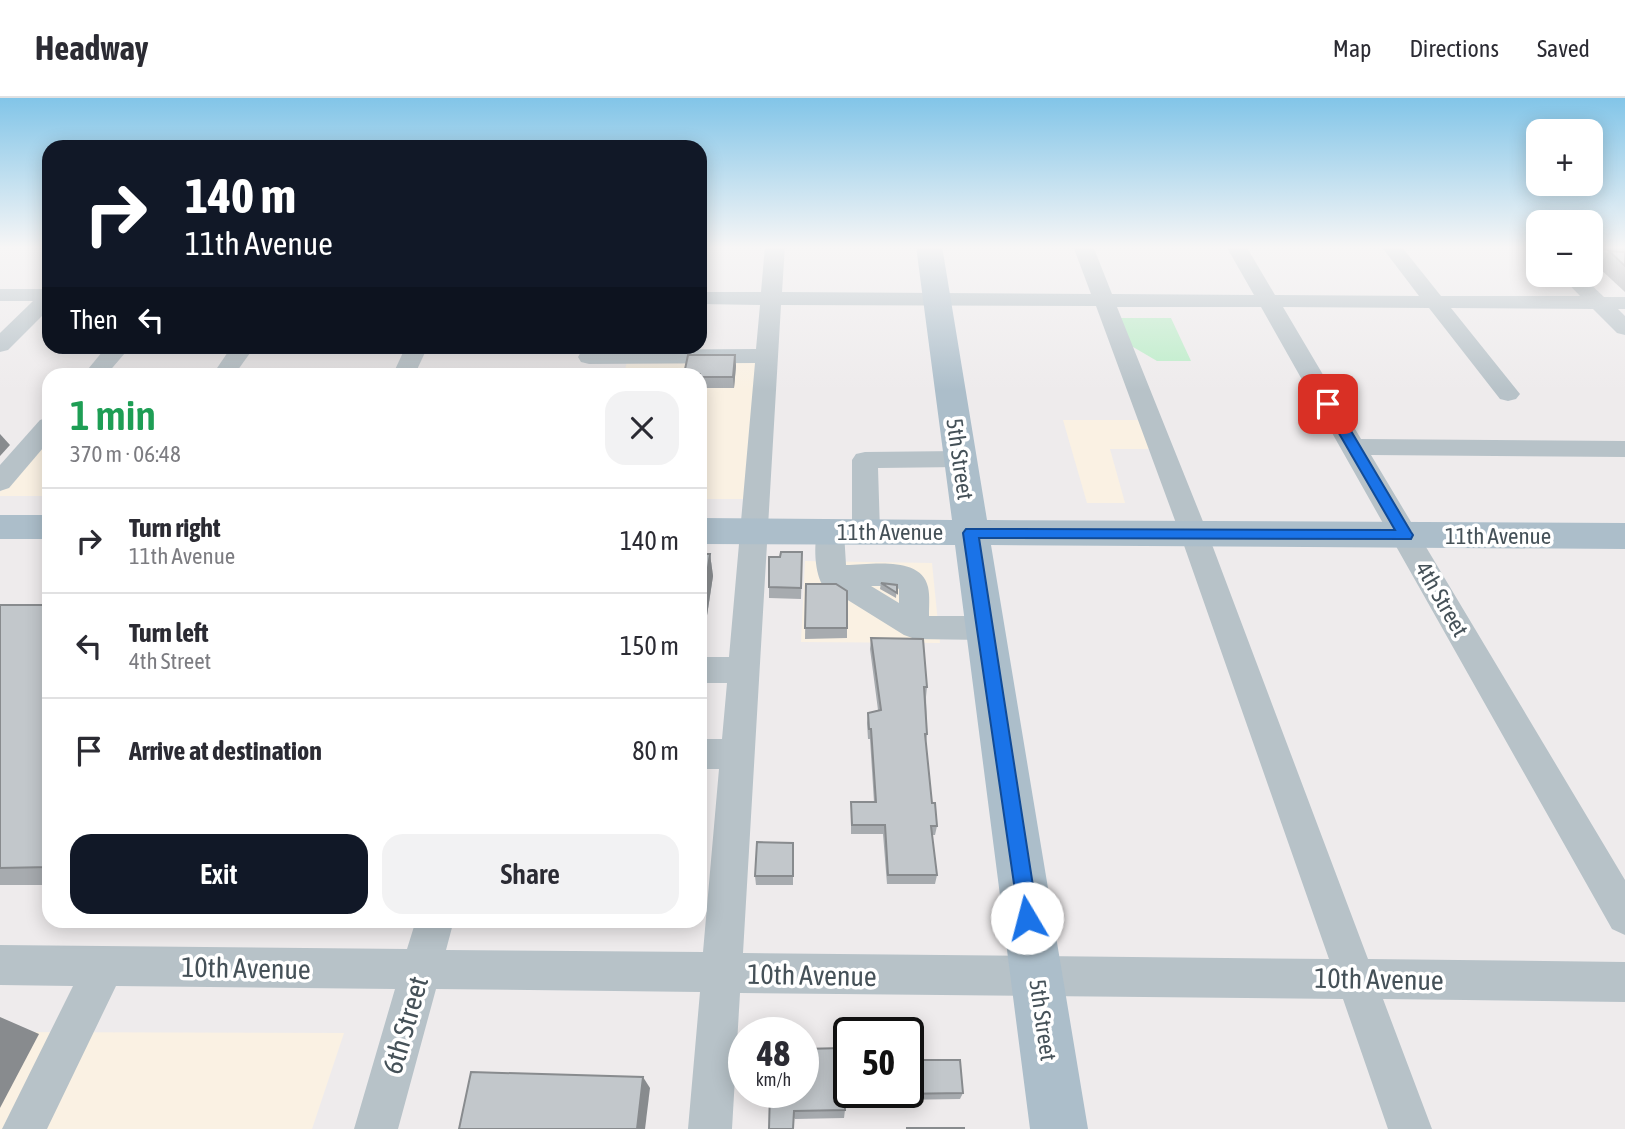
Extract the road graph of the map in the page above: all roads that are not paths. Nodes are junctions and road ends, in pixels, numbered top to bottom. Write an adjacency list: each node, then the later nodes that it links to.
1 (772, 294): 10 (street)
2 (935, 294): 11 (main road, 5th Street)
3 (1102, 294): 12 (street)
4 (1264, 294): 13 (street, 4th Street)
5 (1430, 294): 14 (street)
6 (1590, 294): 16 (street)
7 (0, 295): 8 (street)
8 (42, 296)
9 (707, 298): 10 (street)
10 (772, 299): 11 (street); 21 (street)
11 (936, 299): 12 (street); 28 (main road, 5th Street)
12 (1105, 301): 13 (street); 37 (street)
13 (1268, 301): 14 (street); 26 (street, 4th Street)
14 (1436, 302): 16 (street); 24 (street)
15 (42, 303): 19 (street)
16 (1599, 303): 17 (street); 18 (street)
17 (1625, 303)
18 (1625, 328)
19 (0, 345)
20 (113, 354): 23 (street)
21 (766, 356): 22 (street); 33 (street)
22 (589, 359)
23 (100, 368)
24 (1508, 394)
25 (42, 439): 29 (street)
26 (1354, 447): 27 (street); 38 (street, 4th Street)
27 (1625, 449)
28 (960, 459): 35 (street); 36 (main road, 5th Street)
29 (0, 482)
30 (42, 524): 31 (main road)
31 (0, 527)
32 (707, 531): 33 (main road, 11th Avenue)
33 (753, 531): 34 (main road, 11th Avenue); 42 (street)
34 (830, 532): 35 (main road, 11th Avenue); 40 (street)
35 (866, 532): 36 (main road, 11th Avenue)
36 (971, 533): 37 (main road, 11th Avenue); 40 (main road, 5th Street)
37 (1194, 534): 38 (main road, 11th Avenue); 52 (street)
38 (1405, 535): 39 (main road, 11th Avenue); 45 (street, 4th Street)
39 (1621, 541)
40 (985, 628): 51 (main road, 5th Street)
41 (707, 670): 42 (street)
42 (743, 670): 44 (street)
43 (707, 754): 44 (street)
44 (737, 754): 50 (street)
45 (1625, 916)
46 (433, 928): 49 (street, 6th Street)
47 (0, 965): 48 (street, 10th Avenue)
48 (104, 967): 49 (street, 10th Avenue); 54 (street)
49 (421, 970): 50 (street, 10th Avenue); 55 (street, 6th Street)
50 (721, 973): 51 (street, 10th Avenue); 56 (street)
51 (1036, 976): 52 (street, 10th Avenue); 57 (main road, 5th Street)
52 (1356, 979): 53 (street, 10th Avenue); 58 (street)
53 (1625, 982)
54 (24, 1129)
55 (376, 1129)
56 (710, 1129)
57 (1059, 1129)
58 (1410, 1129)

